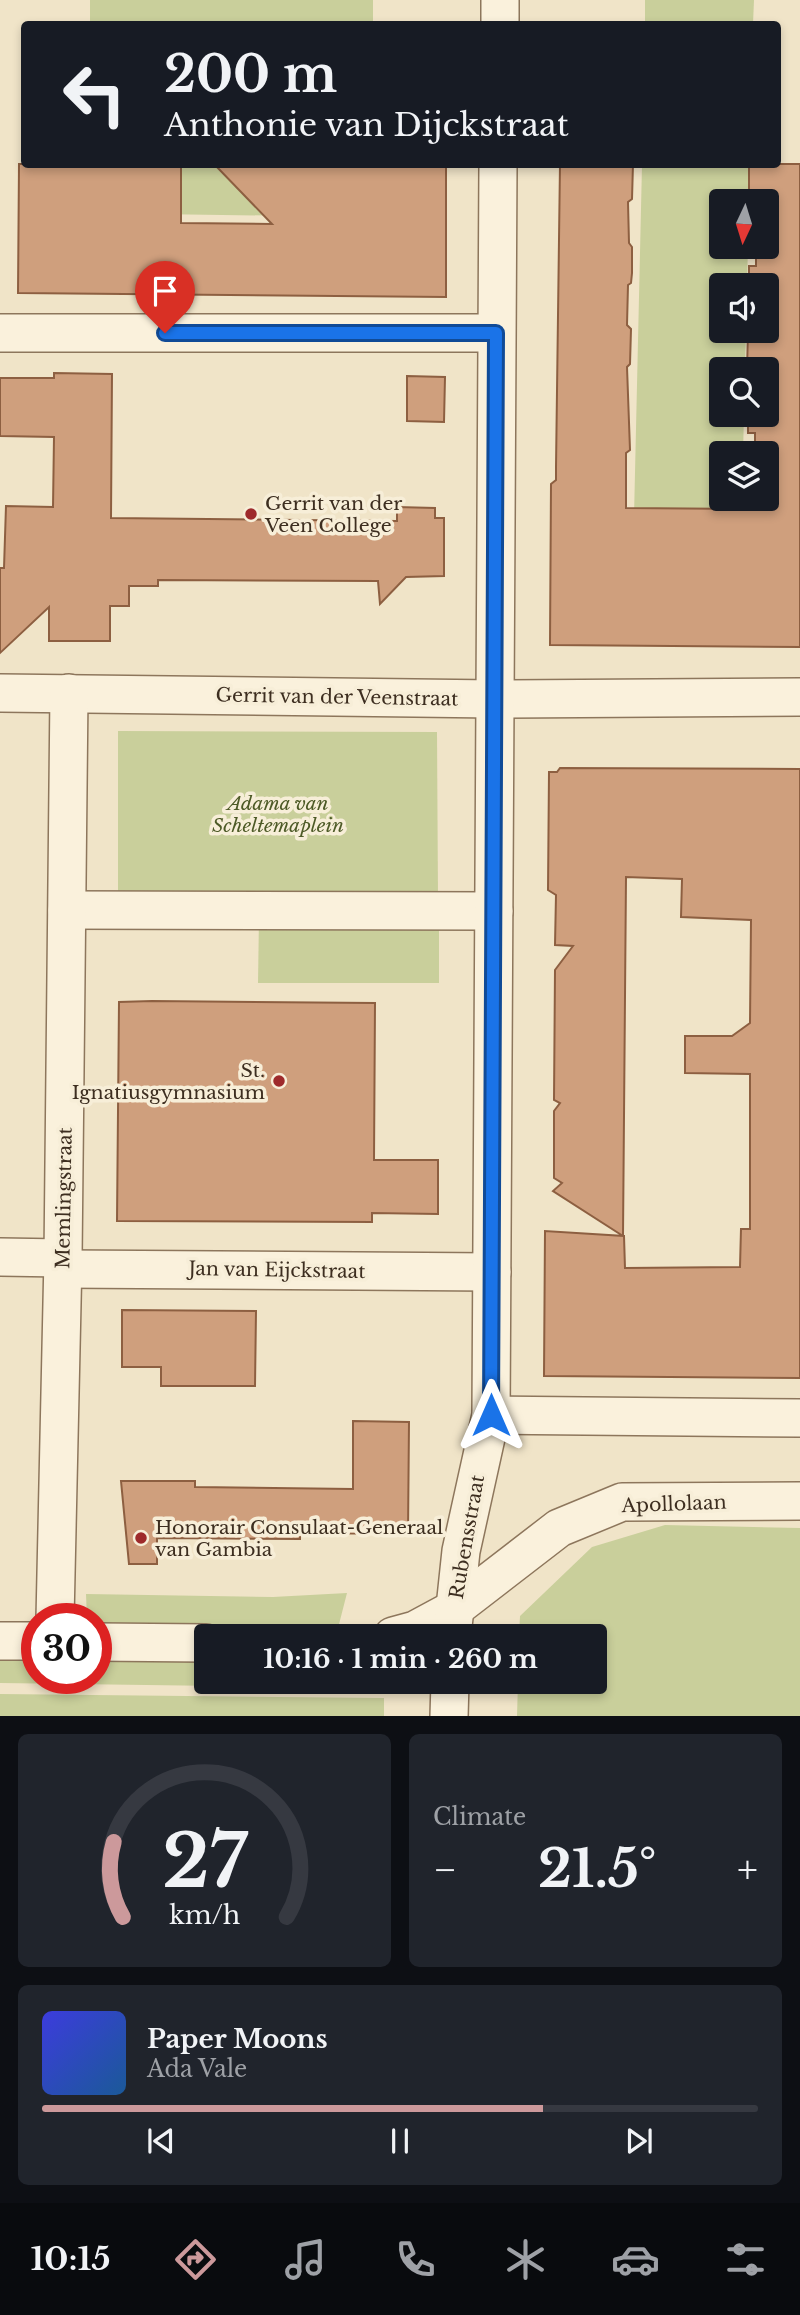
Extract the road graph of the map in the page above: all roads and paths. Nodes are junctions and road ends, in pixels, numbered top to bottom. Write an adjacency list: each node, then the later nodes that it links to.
1 (500, 0): 2 (street)
2 (500, 21)
3 (498, 168): 5 (street, Rubensstraat)
4 (0, 333): 5 (street)
5 (496, 333): 9 (street, Rubensstraat)
6 (0, 693): 7 (street, Gerrit van der Veenstraat)
7 (69, 693): 9 (street, Gerrit van der Veenstraat); 10 (street, Memlingstraat)
8 (800, 697): 9 (street, Gerrit van der Veenstraat)
9 (495, 699): 11 (street, Rubensstraat)
10 (67, 910): 11 (street); 13 (street, Memlingstraat)
11 (494, 911): 14 (street, Rubensstraat)
12 (0, 1258): 13 (street, Jan van Eijckstraat)
13 (63, 1263): 14 (street, Jan van Eijckstraat); 18 (street, Memlingstraat)
14 (492, 1272): 15 (street, Rubensstraat)
15 (491, 1415): 16 (street); 19 (street, Rubensstraat)
16 (800, 1418)
17 (800, 1501): 19 (street, Apollolaan)
18 (55, 1603)
19 (453, 1622)
20 (0, 1641): 21 (street)
21 (21, 1641)
22 (112, 1642): 23 (street)
23 (194, 1643)
24 (450, 1694): 25 (street)
25 (449, 1716)

